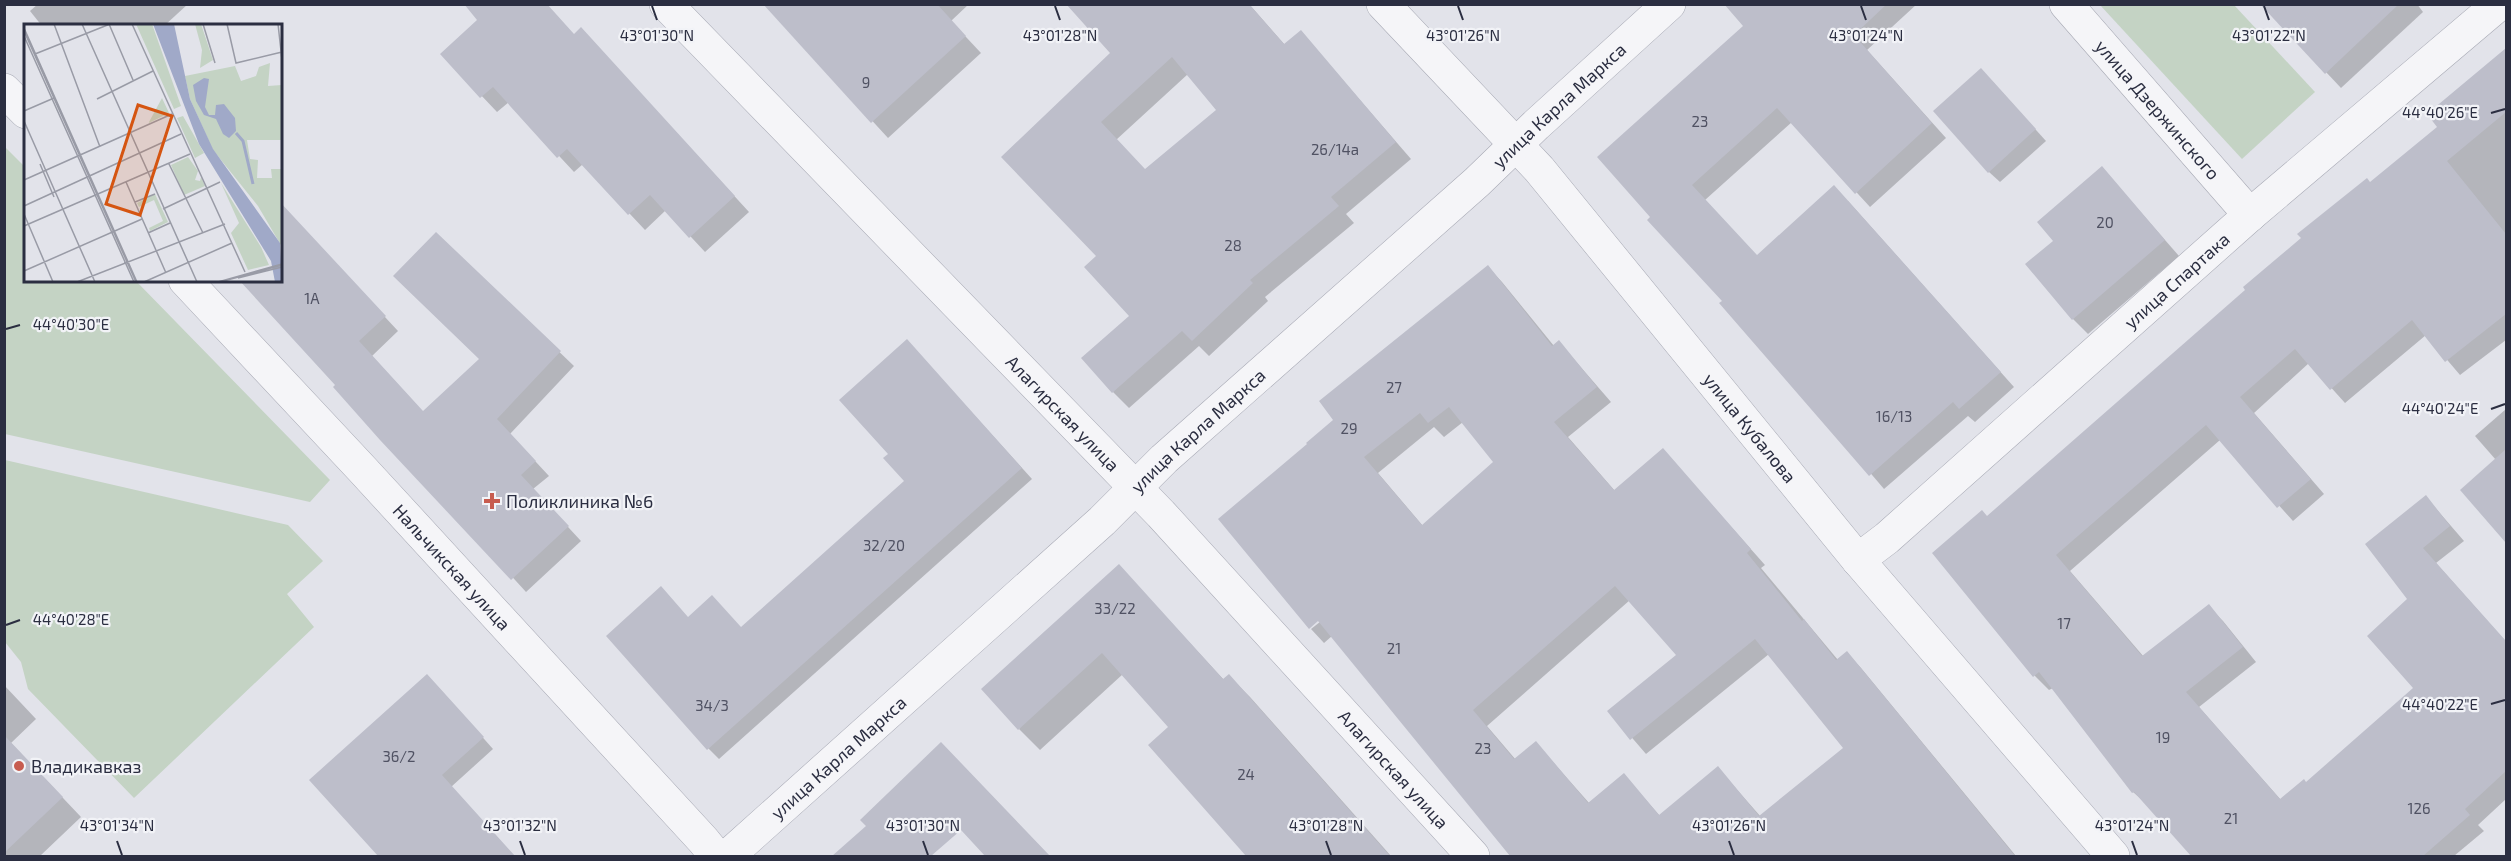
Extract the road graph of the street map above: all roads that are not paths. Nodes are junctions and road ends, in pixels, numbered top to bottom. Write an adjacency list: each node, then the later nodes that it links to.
1 (666, 4): 11 (street, Алагирская улица)
2 (1383, 4): 8 (street, улица Кубалова)
3 (1669, 4): 8 (street, улица Карла Маркса)
4 (2066, 4): 9 (street, улица Дзержинского)
5 (2499, 4): 9 (street, улица Спартака)
6 (4, 90): 7 (street)
7 (24, 110)
8 (1515, 145): 11 (street, улица Карла Маркса); 12 (street, улица Кубалова)
9 (2250, 215): 12 (street, улица Спартака)
10 (186, 282): 13 (street, Нальчикская улица)
11 (1135, 488): 14 (street, улица Карла Маркса); 15 (street, Алагирская улица)
12 (1858, 560): 16 (street, улица Кубалова)
13 (716, 856)
14 (728, 856)
15 (1473, 856)
16 (2113, 856)

